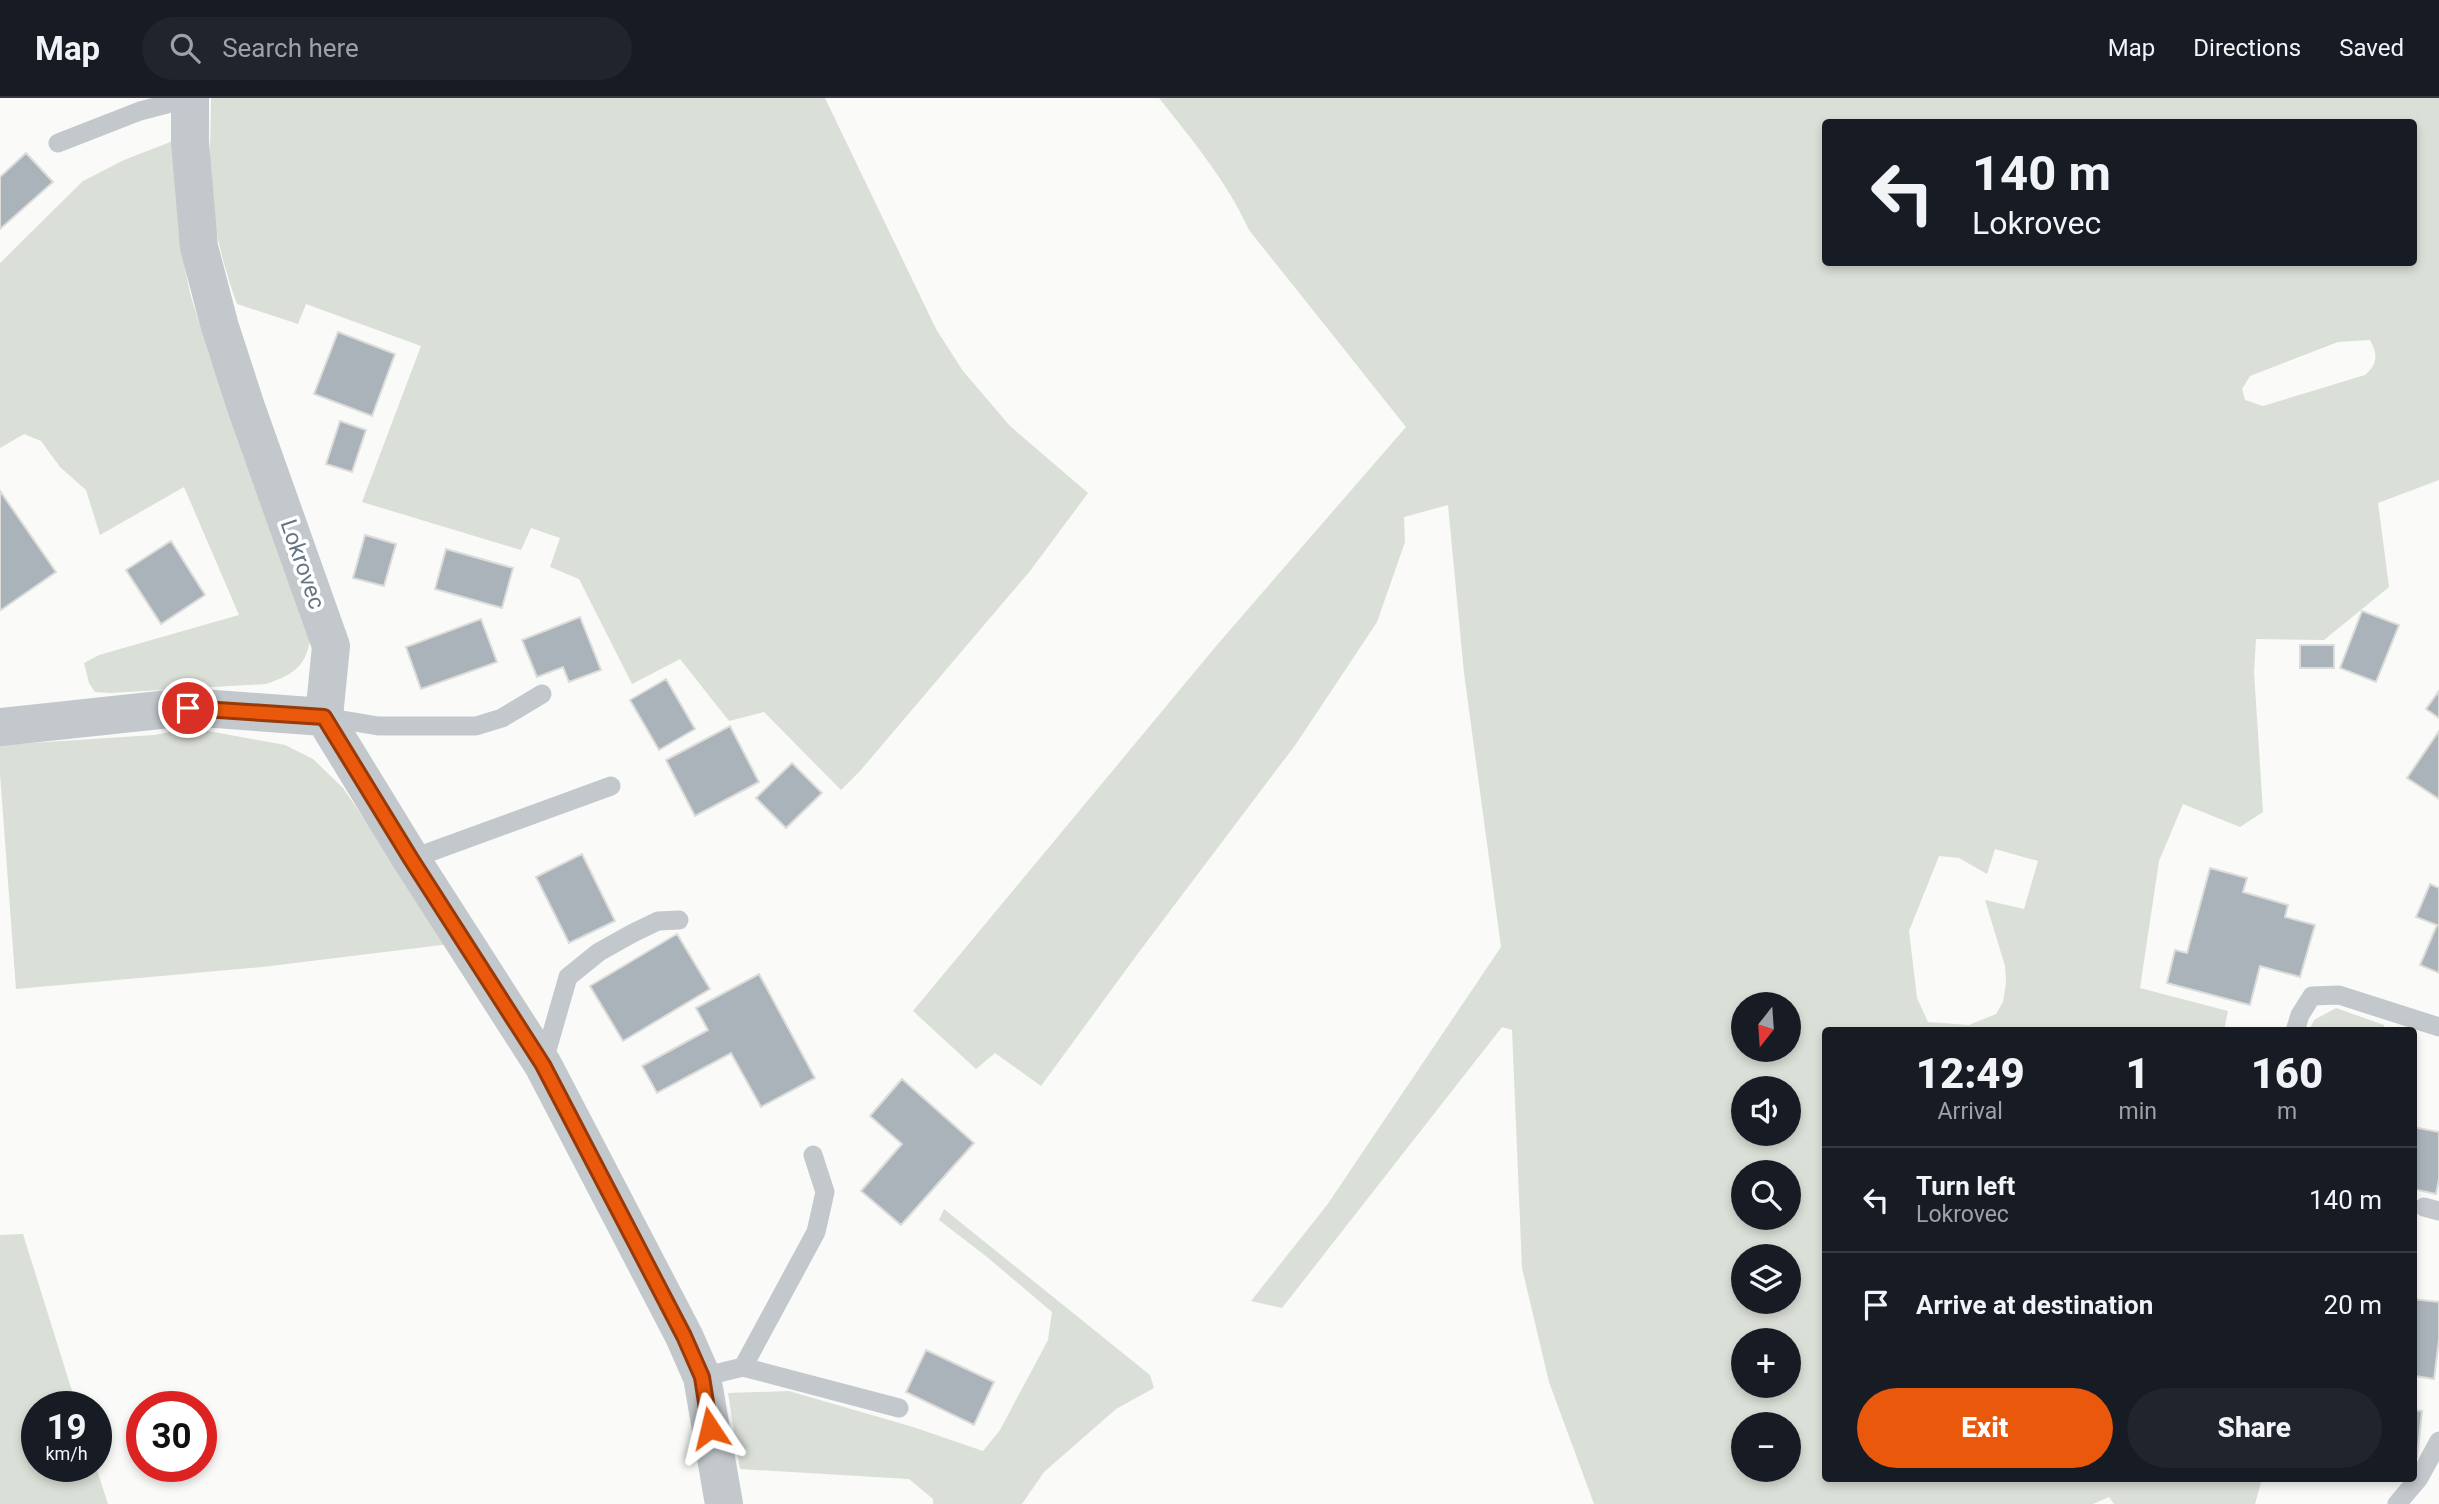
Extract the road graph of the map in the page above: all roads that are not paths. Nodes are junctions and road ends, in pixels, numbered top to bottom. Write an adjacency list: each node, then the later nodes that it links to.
1 (190, 98): 2 (lane); 4 (street, Lokrovec)
2 (58, 143)
3 (542, 694): 4 (lane)
4 (324, 717): 5 (street); 7 (street)
5 (0, 727)
6 (611, 786): 7 (lane)
7 (411, 859): 11 (street)
8 (679, 920): 11 (lane)
9 (2296, 1027): 10 (lane)
10 (2439, 1027)
11 (543, 1065): 14 (street)
12 (813, 1155): 13 (lane)
13 (743, 1367): 14 (lane); 15 (lane)
14 (702, 1377): 19 (street)
15 (899, 1408)
16 (2439, 1441): 17 (lane)
17 (2417, 1480)
18 (2416, 1482): 20 (lane)
19 (724, 1504)
20 (2397, 1504)

